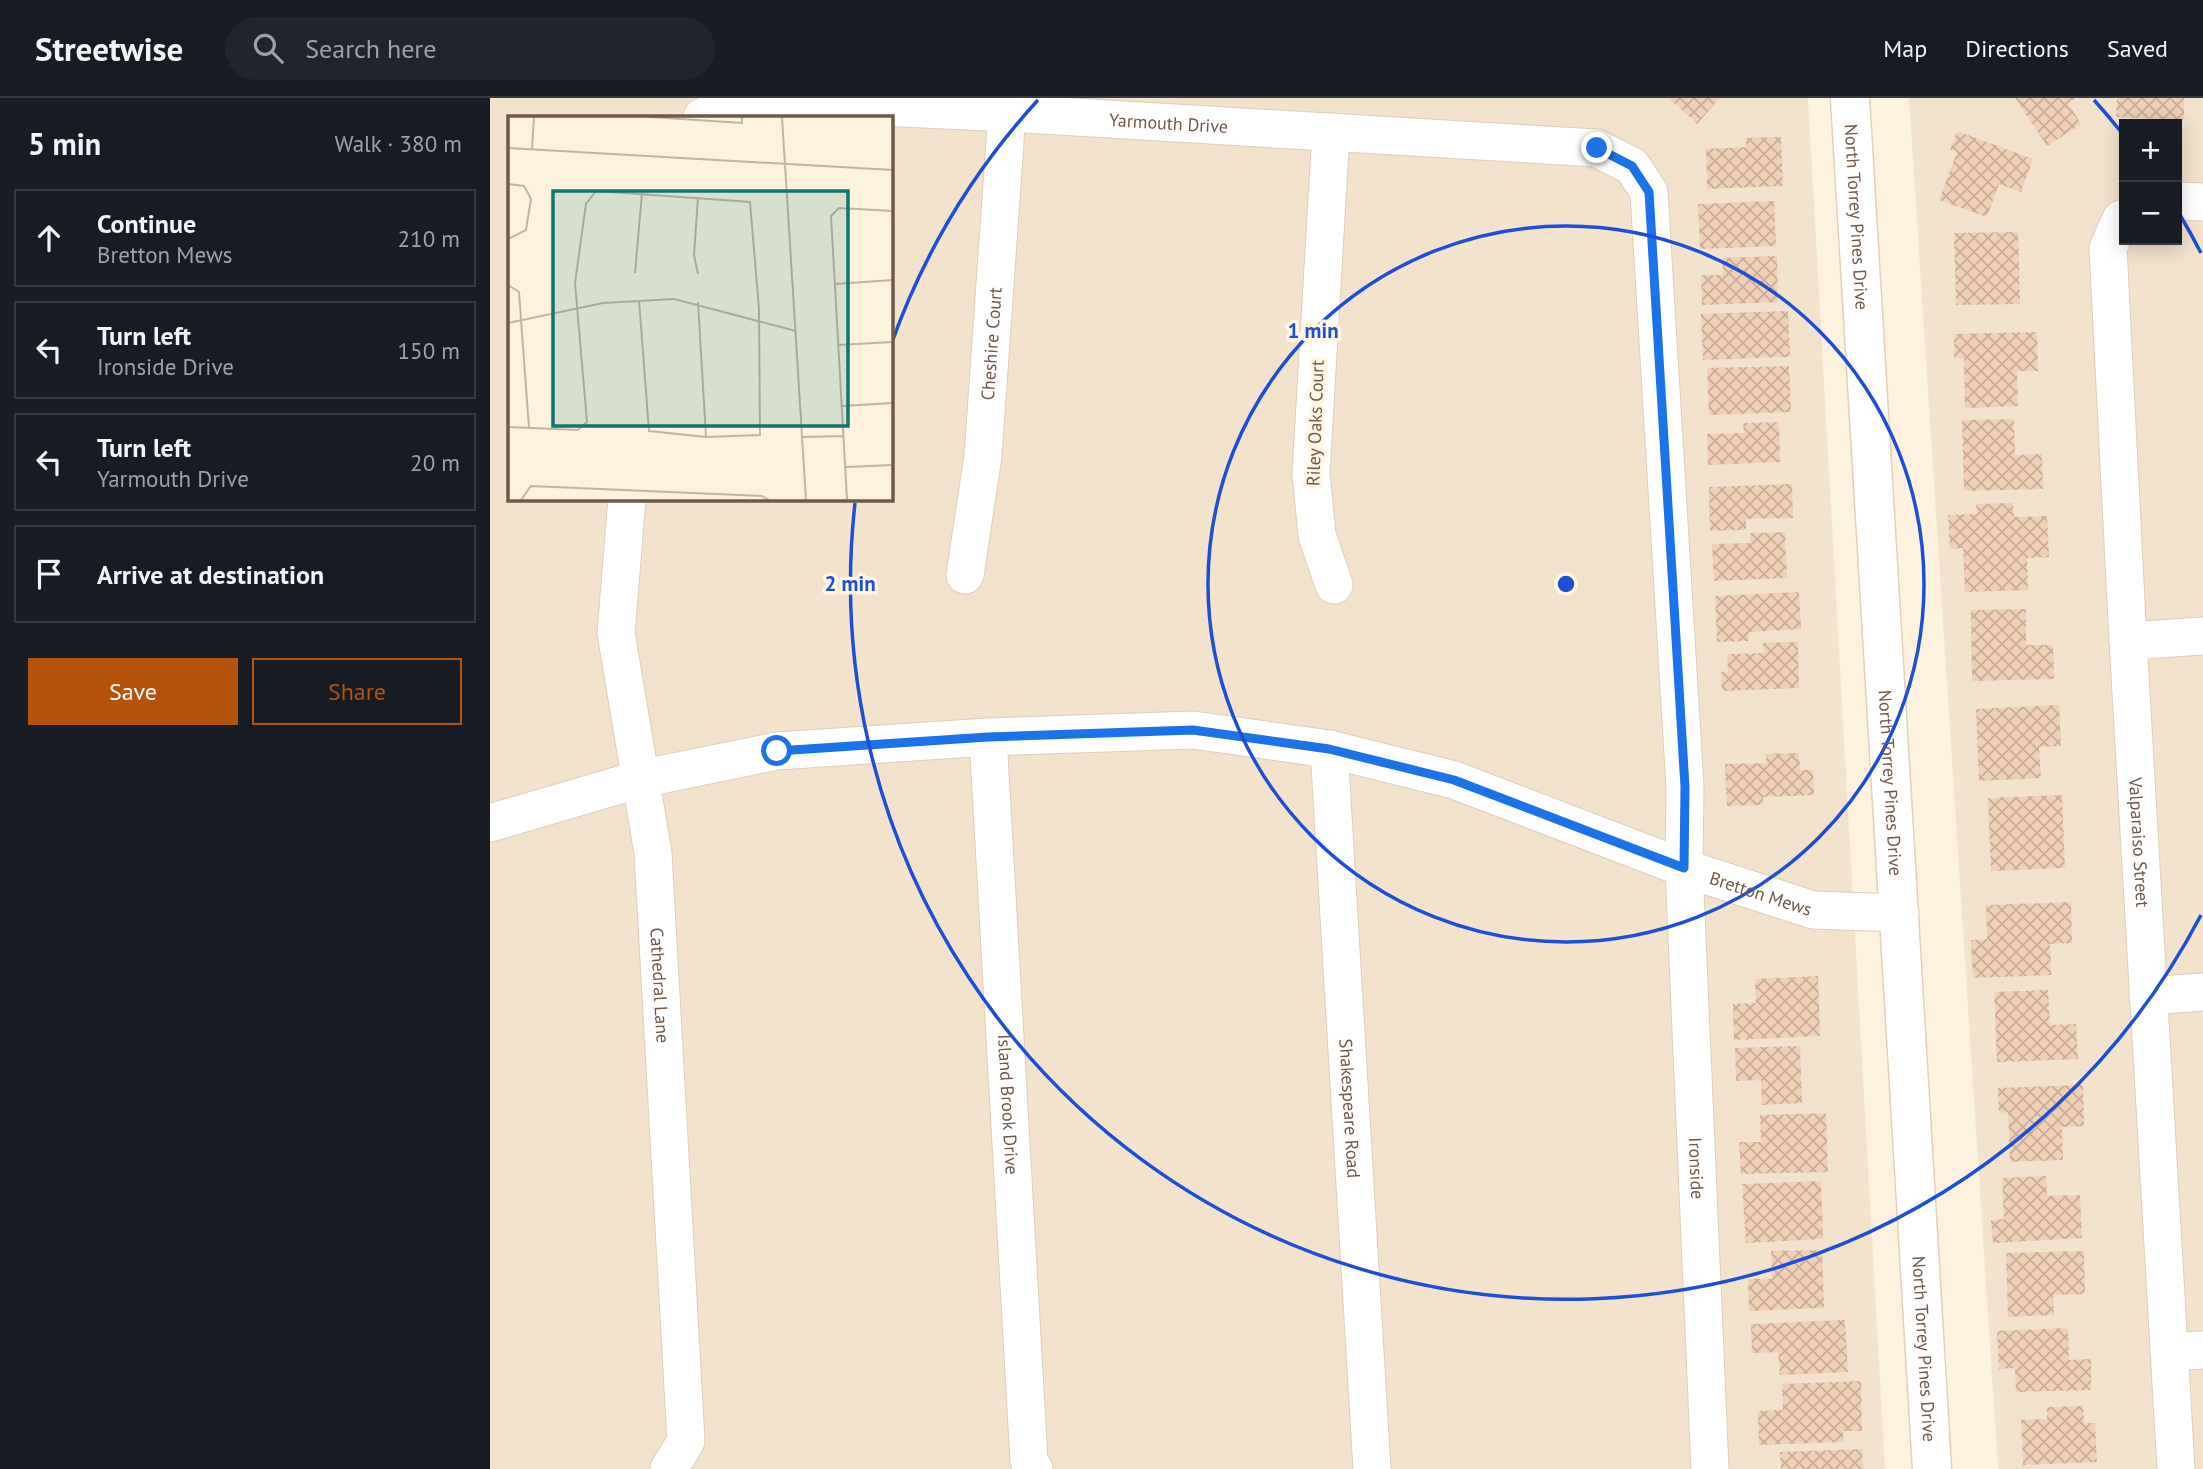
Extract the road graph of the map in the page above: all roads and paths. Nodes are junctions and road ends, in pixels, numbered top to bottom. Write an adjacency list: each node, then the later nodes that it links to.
1 (1850, 98): 19 (main road, North Torrey Pines Drive)
2 (1007, 113): 3 (street, Yarmouth Drive); 4 (street, Yarmouth Drive); 10 (street, Cheshire Court)
3 (703, 116)
4 (1331, 132): 5 (street, Yarmouth Drive); 11 (street, Riley Oaks Court)
5 (1632, 166): 18 (street, Ironside)
6 (2182, 201): 7 (street)
7 (2203, 202)
8 (2119, 226): 13 (street, Valparaiso Street)
9 (626, 500): 16 (street, Cathedral Lane)
10 (965, 575)
11 (1334, 585)
12 (2203, 636): 13 (street)
13 (2127, 641): 21 (street, Valparaiso Street)
14 (988, 737): 15 (street, Bretton Mews); 16 (street, Bretton Mews); 24 (street, Island Brook Drive)
15 (1329, 749): 18 (street, Bretton Mews); 25 (street, Shakespeare Road)
16 (640, 779): 17 (street, Bretton Mews); 23 (street, Cathedral Lane)
17 (490, 823)
18 (1684, 868): 19 (street, Bretton Mews); 26 (street, Ironside)
19 (1900, 913): 27 (main road, North Torrey Pines Drive)
20 (2203, 992): 21 (street)
21 (2148, 996): 22 (street, Valparaiso Street)
22 (2186, 1351): 28 (street, Valparaiso Street)
23 (669, 1469)
24 (1034, 1469)
25 (1373, 1469)
26 (1710, 1469)
27 (1932, 1469)
28 (2176, 1469)

